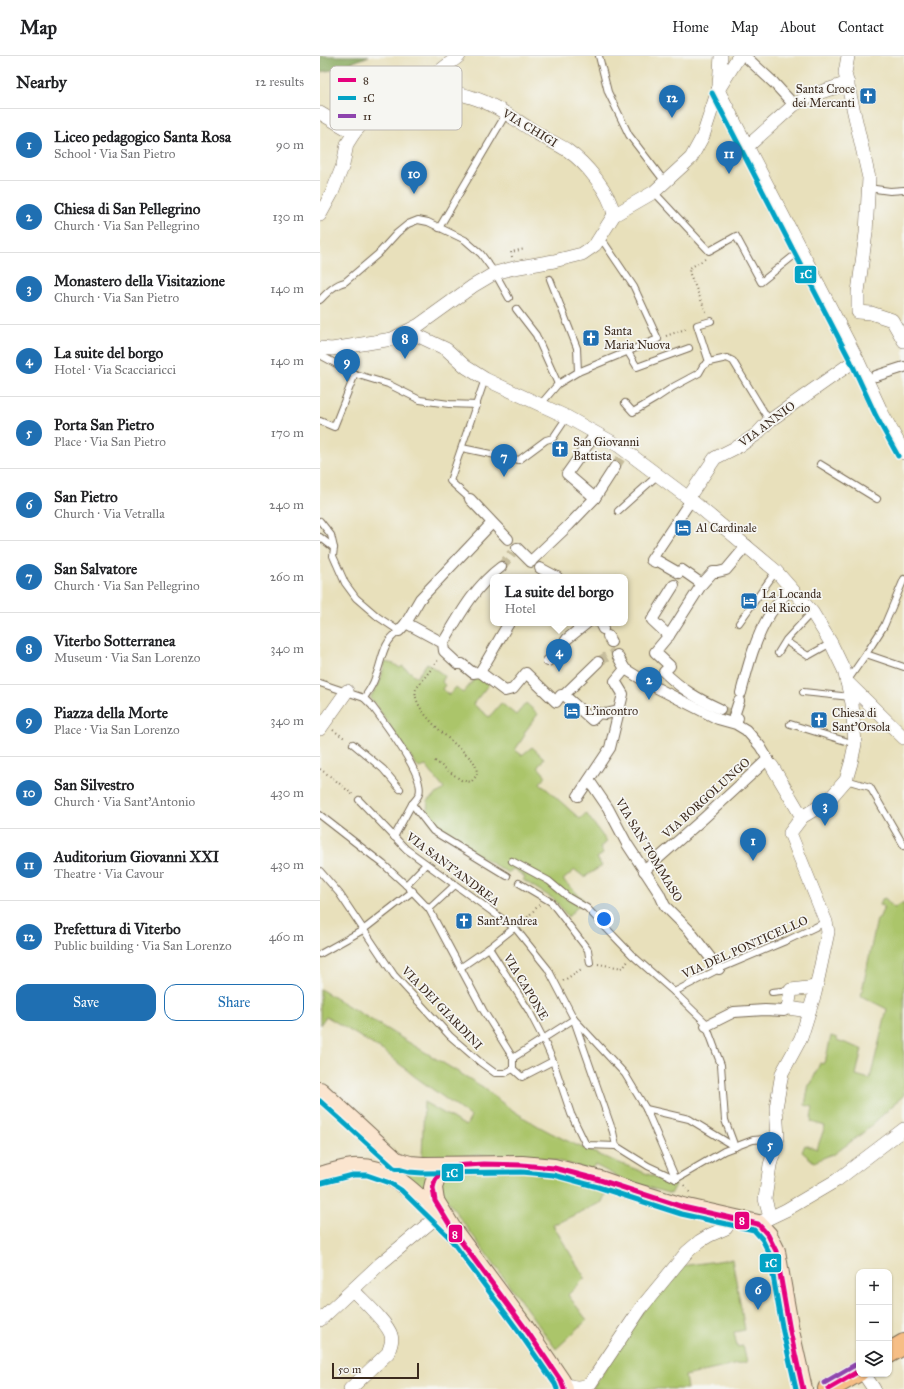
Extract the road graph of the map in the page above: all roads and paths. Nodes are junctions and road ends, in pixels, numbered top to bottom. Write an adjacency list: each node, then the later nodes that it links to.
1 (459, 56): 7 (street)
2 (599, 56): 19 (lane)
3 (721, 56): 9 (street)
4 (739, 56): 9 (street)
5 (745, 56): 11 (street)
6 (848, 56): 8 (street)
7 (446, 66)
8 (848, 83): 11 (street); 20 (street)
9 (718, 90): 18 (street); 19 (street)
10 (462, 96): 12 (street, VIA CHIGI)
11 (794, 104): 18 (street)
12 (506, 113): 24 (street, VIA CHIGI); 25 (lane)
13 (320, 114): 14 (street)
14 (330, 120)
15 (349, 130): 17 (street)
16 (357, 130): 17 (street)
17 (354, 133): 23 (street)
18 (748, 146): 27 (street)
19 (665, 182): 22 (street)
20 (868, 188): 21 (lane); 38 (street)
21 (904, 190)
22 (654, 192): 24 (street); 28 (lane)
23 (320, 215)
24 (614, 215): 26 (street)
25 (439, 228): 29 (lane); 32 (lane)
26 (599, 240): 29 (street); 37 (lane)
27 (801, 250): 28 (lane); 43 (street)
28 (709, 251): 34 (path)
29 (495, 273): 31 (lane); 36 (street)
30 (550, 279): 46 (lane)
31 (509, 298)
32 (320, 300)
33 (516, 309): 50 (lane)
34 (711, 321): 35 (lane)
35 (697, 325): 37 (path); 44 (lane)
36 (408, 331): 39 (street); 49 (street)
37 (658, 339): 41 (lane)
38 (904, 341)
39 (320, 348)
40 (689, 348): 41 (lane)
41 (631, 350): 46 (lane)
42 (320, 355): 47 (lane)
43 (857, 359): 56 (street, VIA ANNIO); 59 (street)
44 (709, 362): 51 (lane); 56 (lane)
45 (904, 367): 48 (street)
46 (578, 372): 50 (lane)
47 (356, 374): 52 (lane); 55 (lane)
48 (876, 376)
49 (485, 379): 52 (lane); 53 (street)
50 (558, 384): 53 (lane)
51 (625, 403)
52 (477, 405): 58 (lane)
53 (540, 405): 54 (street)
54 (567, 417): 57 (street); 58 (lane)
55 (320, 422)
56 (772, 423): 65 (street, VIA ANNIO)
57 (596, 433): 62 (street); 63 (street)
58 (462, 448): 64 (lane)
59 (904, 453)
60 (820, 464): 66 (lane)
61 (615, 467): 63 (street)
62 (658, 475): 65 (street); 67 (lane)
63 (595, 498): 76 (street)
64 (470, 499): 69 (street)
65 (689, 499): 72 (street); 82 (street)
66 (877, 499)
67 (618, 511)
68 (320, 521): 73 (lane)
69 (492, 523): 71 (street); 86 (street)
70 (320, 537): 73 (lane)
71 (508, 539)
72 (747, 545): 77 (street); 82 (street)
73 (334, 548): 90 (lane)
74 (515, 550): 76 (street)
75 (501, 567): 78 (street)
76 (538, 567): 79 (street)
77 (776, 571): 84 (street); 87 (lane)
78 (492, 574)
79 (552, 574)
80 (490, 575): 94 (street)
81 (904, 578): 96 (lane)
82 (702, 584): 91 (street)
83 (674, 586): 91 (street)
84 (791, 588): 85 (street); 112 (street)
85 (812, 612): 92 (street); 95 (lane)
86 (406, 623): 90 (street); 94 (street)
87 (739, 623)
88 (507, 626): 102 (street)
89 (582, 626): 98 (street)
90 (399, 631): 109 (lane)
91 (669, 636): 110 (street)
92 (830, 642): 93 (lane); 103 (street)
93 (790, 644)
94 (444, 647): 102 (street); 118 (path)
95 (778, 653)
96 (866, 654): 100 (lane); 103 (lane)
97 (617, 655): 101 (street)
98 (548, 662)
99 (598, 662): 107 (street)
100 (904, 667)
101 (625, 669): 111 (street); 119 (street)
102 (480, 672): 107 (street)
103 (846, 681): 108 (street); 115 (street)
104 (320, 683): 105 (lane)
105 (347, 691): 109 (lane); 114 (street)
106 (803, 692): 108 (lane)
107 (564, 695): 111 (street)
108 (851, 697): 117 (street)
109 (364, 698): 126 (lane)
110 (720, 709)
111 (618, 711): 121 (street)
112 (734, 716)
113 (790, 724): 117 (lane)
114 (321, 725): 116 (path)
115 (903, 736)
116 (353, 744): 123 (lane)
117 (855, 744): 122 (street)
118 (435, 761)
119 (770, 762): 128 (street); 134 (street, VIA BORGOLUNGO)
120 (320, 770): 125 (path)
121 (589, 780): 124 (street); 134 (street, VIA SAN TOMMASO)
122 (846, 780): 128 (street); 130 (lane)
123 (400, 789)
124 (578, 796)
125 (359, 800): 129 (lane, VIA SANT'ANDREA)
126 (412, 804): 129 (lane); 135 (lane)
127 (320, 815): 137 (lane)
128 (802, 818): 142 (street)
129 (394, 837): 132 (lane, VIA SANT'ANDREA)
130 (904, 846)
131 (512, 862): 152 (lane)
132 (426, 864): 137 (lane); 138 (lane, VIA SANT'ANDREA)
133 (320, 871): 144 (lane, VIA DEI GIARDINI)
134 (644, 871): 149 (street, VIA SAN TOMMASO)
135 (507, 876)
136 (520, 884): 140 (lane)
137 (406, 885): 139 (lane)
138 (455, 885): 141 (lane); 143 (lane, VIA SANT'ANDREA)
139 (413, 891): 141 (lane); 144 (lane)
140 (546, 899): 143 (path); 147 (lane)
141 (429, 909): 148 (lane)
142 (826, 922): 149 (lane, VIA DEL PONTICELLO); 150 (street)
143 (515, 929): 145 (lane); 156 (lane, VIA SANT'ANDREA)
144 (363, 930): 146 (lane); 161 (lane, VIA DEI GIARDINI)
145 (489, 948): 148 (lane); 158 (lane, VIA CAPONE)
146 (320, 954)
147 (590, 963)
148 (460, 968): 159 (lane)
149 (719, 969): 152 (lane, VIA DEL PONTICELLO)
150 (816, 987): 151 (street); 155 (street)
151 (790, 990): 153 (lane); 154 (street)
152 (674, 992): 157 (lane)
153 (772, 992)
154 (788, 1008): 155 (street); 157 (street)
155 (809, 1011): 166 (street)
156 (574, 1019): 158 (lane); 163 (lane, VIA SANT'ANDREA); 167 (lane)
157 (706, 1026): 168 (lane)
158 (543, 1038): 159 (lane); 160 (lane)
159 (513, 1058): 161 (lane)
160 (553, 1061): 161 (lane); 167 (lane)
161 (513, 1069)
162 (320, 1091): 164 (main road)
163 (646, 1110): 168 (lane); 172 (lane, VIA SANT'ANDREA)
164 (356, 1126): 169 (main road); 170 (main road)
165 (904, 1129): 176 (street)
166 (778, 1138): 168 (lane); 176 (street)
167 (616, 1146): 172 (lane)
168 (735, 1147): 172 (lane)
169 (452, 1166): 175 (main road); 177 (main road)
170 (352, 1168): 171 (main road); 174 (main road)
171 (320, 1176)
172 (678, 1179): 173 (path)
173 (692, 1196)
174 (438, 1216): 177 (main road); 178 (street)
175 (731, 1218): 176 (main road); 184 (street)
176 (764, 1220): 186 (main road)
177 (454, 1232): 184 (main road)
178 (353, 1290): 179 (street); 185 (street)
179 (320, 1320)
180 (904, 1344): 181 (main road)
181 (892, 1351)
182 (856, 1373): 187 (main road)
183 (866, 1377): 188 (street)
184 (563, 1385)
185 (350, 1389)
186 (803, 1389)
187 (828, 1389)
188 (874, 1389)

